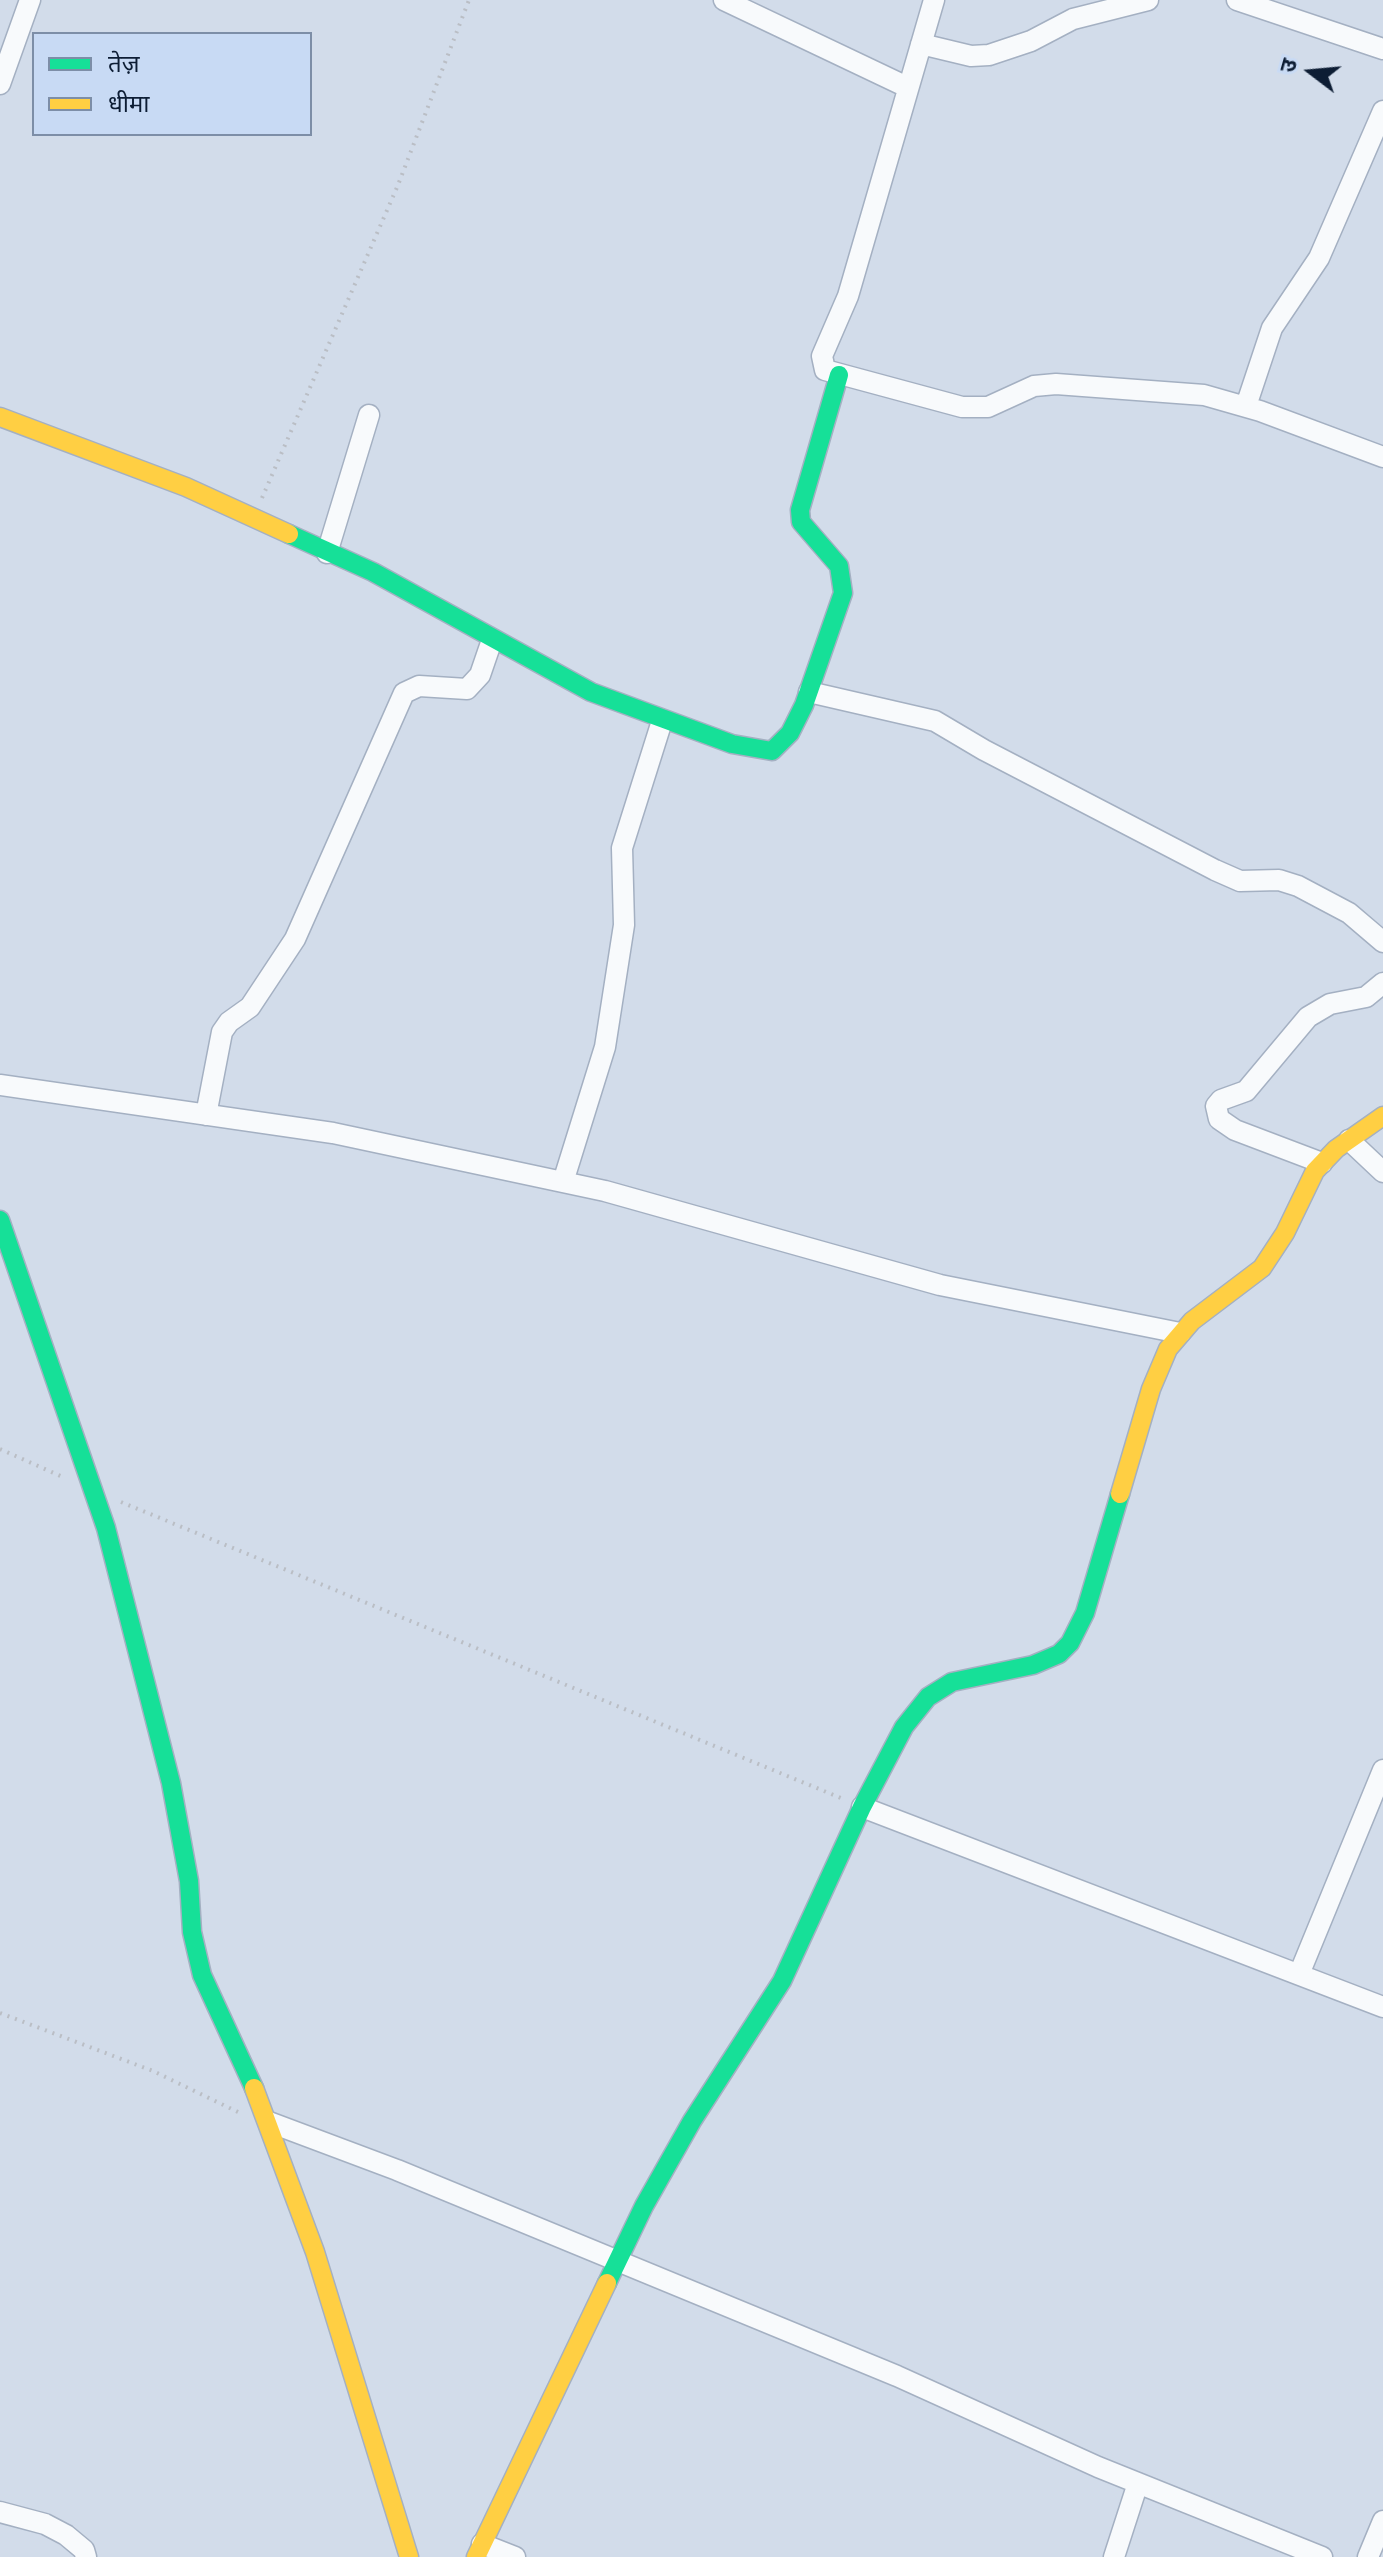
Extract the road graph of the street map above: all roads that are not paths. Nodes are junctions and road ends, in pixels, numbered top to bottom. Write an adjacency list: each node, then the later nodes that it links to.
1 (30, 0): 8 (street)
2 (724, 0): 9 (street)
3 (934, 0): 6 (street)
4 (1148, 0): 6 (street)
5 (1237, 0): 7 (street)
6 (921, 44): 9 (street)
7 (1383, 49)
8 (0, 84)
9 (907, 87): 11 (street)
10 (1383, 111): 12 (street)
11 (839, 375): 12 (street); 18 (street)
12 (1246, 406): 15 (street)
13 (369, 415): 16 (street)
14 (0, 417): 16 (street)
15 (1383, 457)
16 (327, 553): 17 (street)
17 (492, 640): 19 (street); 23 (street)
18 (809, 692): 19 (street); 20 (street)
19 (662, 721): 28 (street)
20 (1383, 942)
21 (1383, 983): 26 (street)
22 (0, 1085): 23 (street)
23 (206, 1115): 28 (street)
24 (1383, 1116): 25 (street)
25 (1349, 1140): 26 (street); 27 (street)
26 (1322, 1163): 30 (street)
27 (1383, 1172)
28 (563, 1182): 30 (street)
29 (0, 1220): 35 (street)
30 (1180, 1333): 32 (street)
31 (1383, 1770): 33 (street)
32 (862, 1807): 33 (street); 36 (street)
33 (1300, 1972): 34 (street)
34 (1383, 2007)
35 (269, 2122): 36 (street); 42 (street)
36 (618, 2262): 37 (street); 40 (street)
37 (1138, 2483): 44 (street); 45 (street)
38 (0, 2512): 41 (street)
39 (1383, 2521): 46 (street)
40 (479, 2551): 43 (street)
41 (86, 2557)
42 (409, 2557)
43 (515, 2557)
44 (1114, 2557)
45 (1322, 2557)
46 (1368, 2557)

